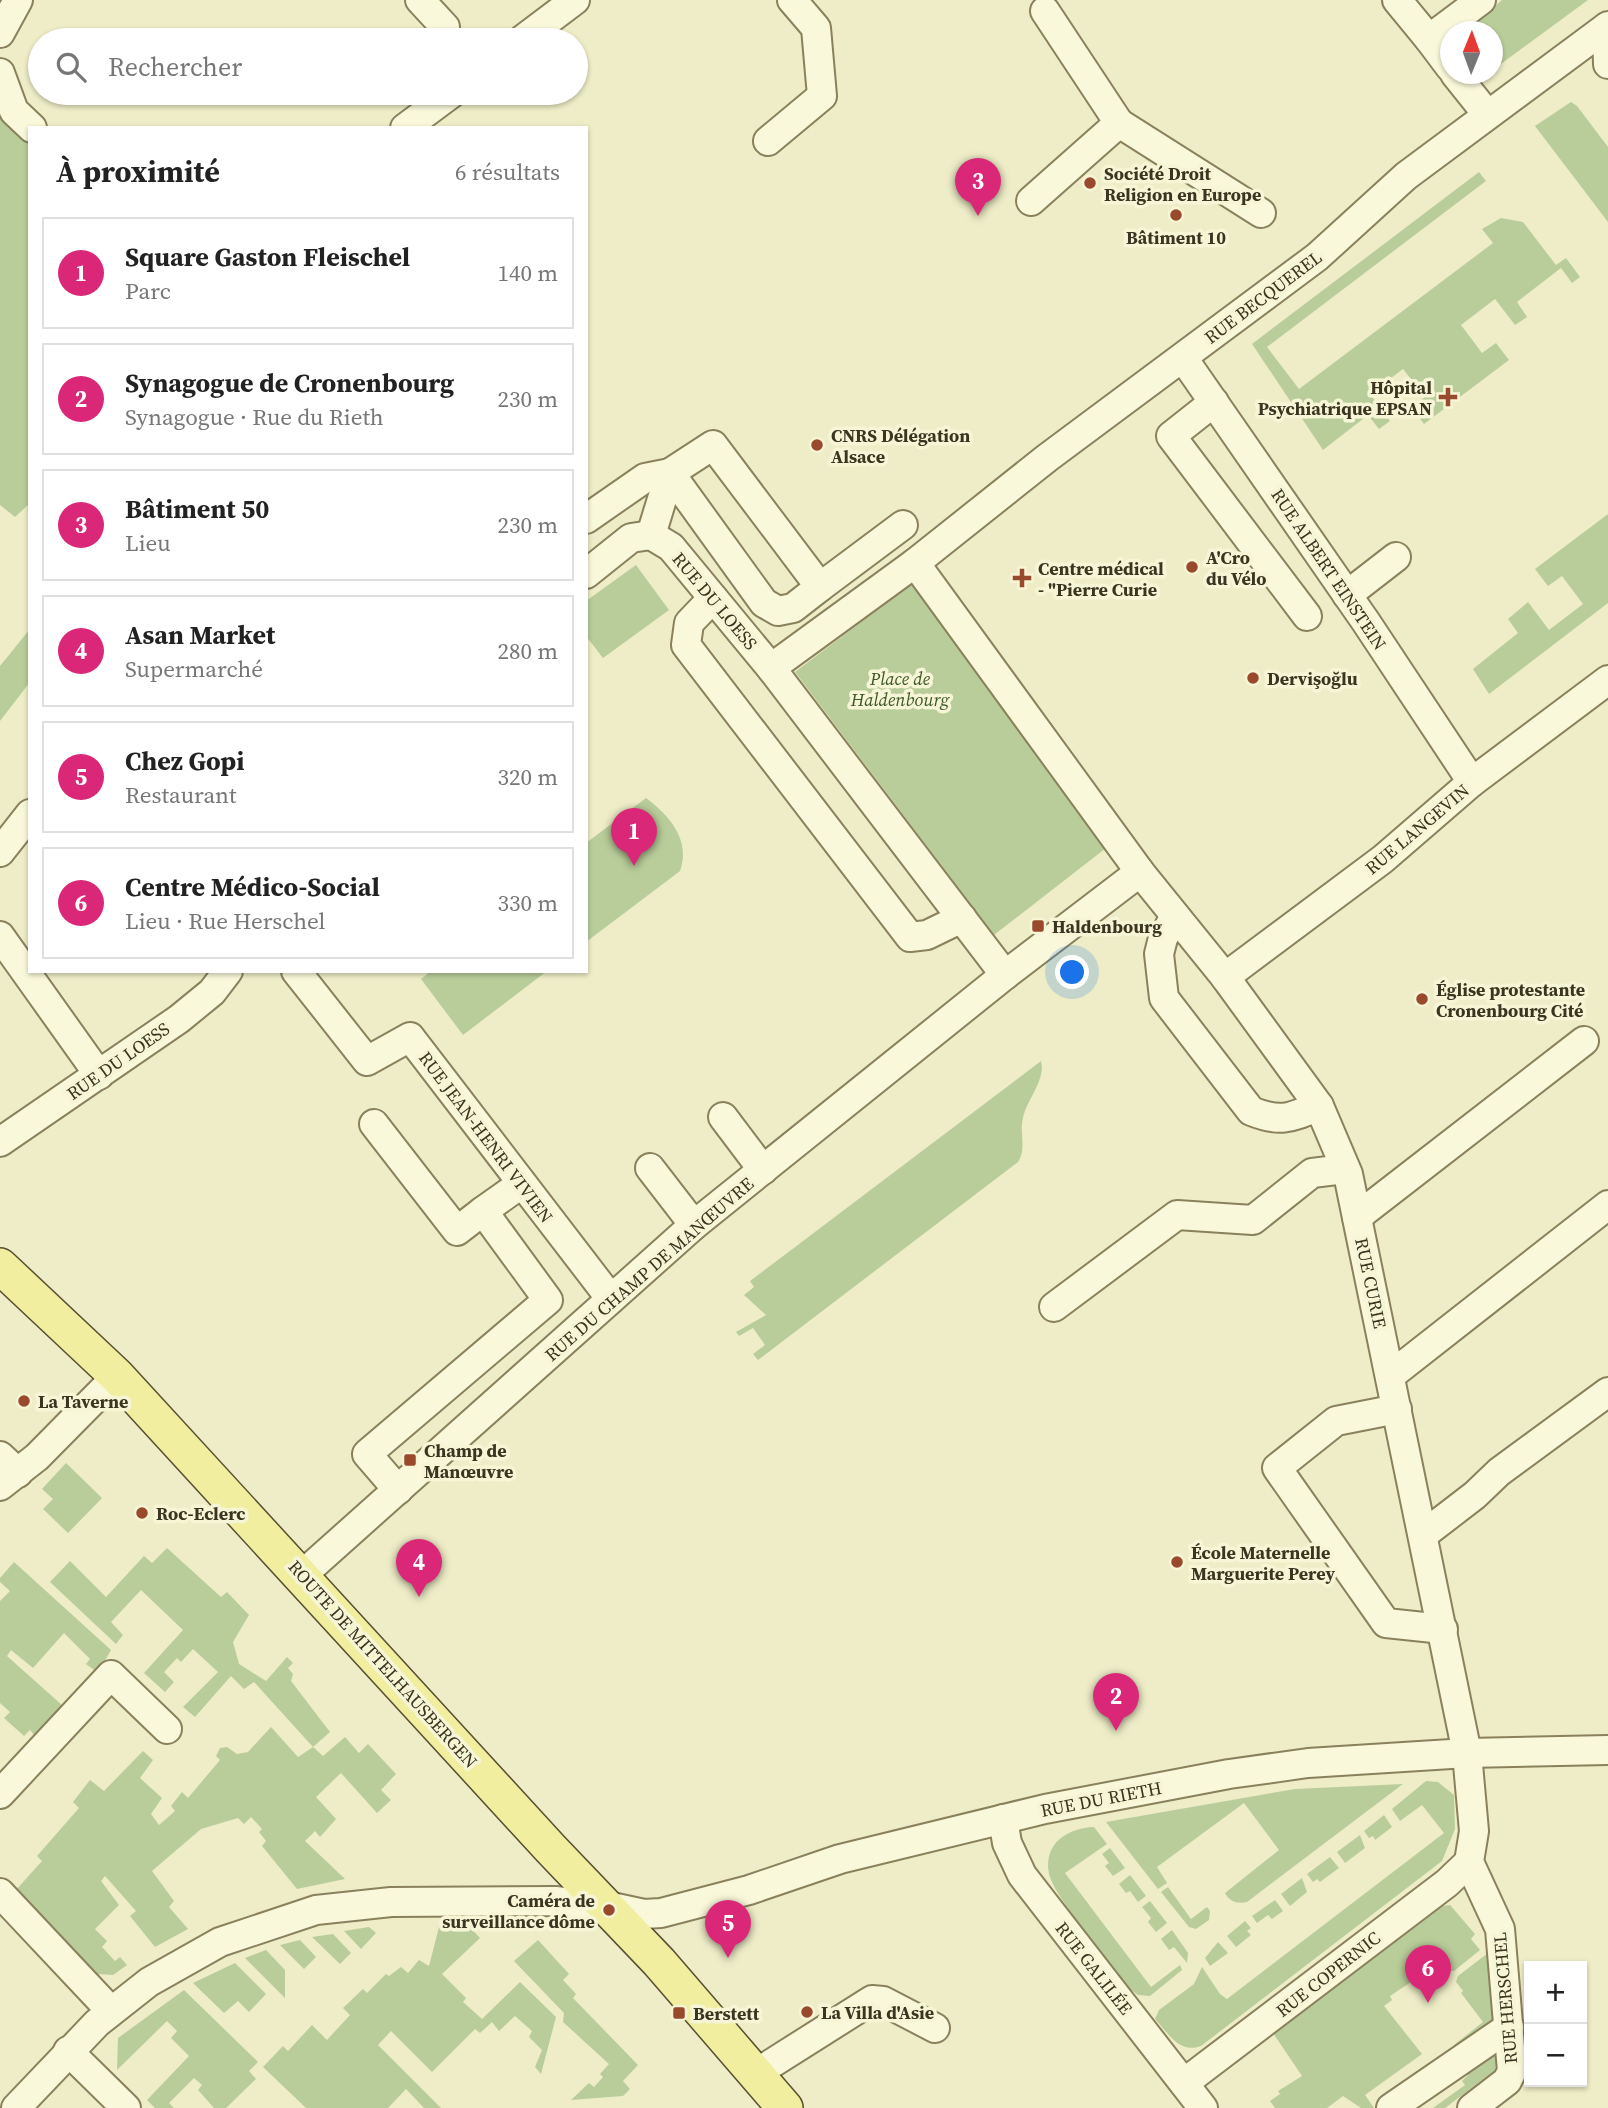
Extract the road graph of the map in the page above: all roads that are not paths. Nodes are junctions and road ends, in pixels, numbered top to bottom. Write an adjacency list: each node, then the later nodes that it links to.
1 (18, 0): 11 (street)
2 (420, 0): 8 (street)
3 (575, 0): 10 (street)
4 (792, 0): 22 (street)
5 (1397, 0): 12 (street)
6 (1481, 0): 12 (street)
7 (1046, 4): 19 (street)
8 (445, 27)
9 (1608, 27): 14 (street); 18 (street, RUE BECQUEREL)
10 (538, 28)
11 (0, 33)
12 (1429, 39): 13 (street)
13 (1440, 53)
14 (1608, 64)
15 (0, 73): 20 (street)
16 (1463, 84): 18 (street)
17 (436, 105): 21 (street)
18 (1487, 114): 25 (street, RUE BECQUEREL)
19 (1119, 123): 23 (street); 24 (street)
20 (31, 126)
21 (408, 126)
22 (768, 141)
23 (1031, 201)
24 (1261, 214)
25 (1183, 358): 26 (street, RUE ALBERT EINSTEIN); 32 (street, RUE BECQUEREL)
26 (1214, 402): 35 (street, RUE ALBERT EINSTEIN); 37 (street)
27 (670, 473): 28 (street); 30 (street); 34 (street); 34 (street)
28 (588, 518)
29 (903, 525): 34 (street)
30 (651, 535): 33 (street); 36 (street, RUE DU LOESS)
31 (1396, 557): 35 (street)
32 (915, 563): 38 (street); 43 (street)
33 (588, 573)
34 (820, 587)
35 (1347, 595): 40 (street, RUE ALBERT EINSTEIN)
36 (713, 598): 38 (street, RUE DU LOESS); 45 (street)
37 (1307, 616)
38 (771, 668): 45 (street)
39 (1608, 680): 40 (street, RUE LANGEVIN)
40 (1472, 782): 50 (street, RUE LANGEVIN)
41 (28, 817): 42 (street)
42 (0, 852)
43 (1140, 872): 44 (street, RUE CURIE); 49 (street)
44 (1175, 916): 50 (street, RUE CURIE); 53 (street)
45 (962, 918): 49 (street)
46 (0, 936): 52 (street)
47 (226, 973): 52 (street, RUE DU LOESS)
48 (298, 973): 60 (street, RUE JEAN-HENRI VIVIEN)
49 (1005, 975): 59 (street, RUE DU CHAMP DE MANŒUVRE)
50 (1225, 977): 53 (street, RUE CURIE)
51 (1584, 1041): 63 (street)
52 (99, 1075): 56 (street, RUE DU LOESS)
53 (1319, 1106): 58 (street, RUE CURIE)
54 (723, 1117): 59 (street)
55 (374, 1125): 62 (street)
56 (0, 1142)
57 (650, 1168): 64 (street)
58 (1345, 1169): 63 (street, RUE CURIE); 67 (street)
59 (763, 1170): 64 (street, RUE DU CHAMP DE MANŒUVRE)
60 (521, 1184): 62 (street); 66 (street, RUE JEAN-HENRI VIVIEN)
61 (1608, 1205): 69 (street)
62 (483, 1211): 73 (street)
63 (1357, 1217): 69 (street, RUE CURIE)
64 (694, 1225): 66 (street, RUE DU CHAMP DE MANŒUVRE)
65 (0, 1266): 68 (main road, ROUTE DE MITTELHAUSBERGEN)
66 (611, 1299): 73 (street, RUE DU CHAMP DE MANŒUVRE)
67 (1054, 1307)
68 (117, 1376): 72 (street); 75 (main road, ROUTE DE MITTELHAUSBERGEN)
69 (1390, 1376): 71 (street, RUE CURIE)
70 (1608, 1392): 74 (street)
71 (1397, 1409): 74 (street, RUE CURIE); 76 (street)
72 (6, 1472)
73 (398, 1490): 75 (street, RUE DU CHAMP DE MANŒUVRE)
74 (1423, 1535): 76 (street, RUE CURIE)
75 (302, 1575): 84 (main road, ROUTE DE MITTELHAUSBERGEN)
76 (1443, 1629): 79 (street, RUE CURIE)
77 (167, 1729): 80 (street)
78 (1608, 1749): 79 (street, RUE DU RIETH)
79 (1467, 1753): 81 (street, RUE DU RIETH); 82 (street)
80 (0, 1794)
81 (1003, 1819): 84 (street, RUE DU RIETH); 90 (street, RUE GALILÉE)
82 (1469, 1862): 86 (street, RUE HERSCHEL); 90 (street, RUE COPERNIC)
83 (0, 1893): 85 (street)
84 (607, 1906): 85 (street, RUE DU RIETH); 89 (main road, ROUTE DE MITTELHAUSBERGEN)
85 (111, 2011): 88 (street, RUE DU RIETH)
86 (1509, 2027): 95 (street); 96 (street, RUE HERSCHEL)
87 (936, 2028): 89 (street)
88 (68, 2051): 91 (street, RUE DU RIETH); 92 (street)
89 (755, 2074): 93 (main road, ROUTE DE MITTELHAUSBERGEN)
90 (1184, 2083): 94 (street, RUE GALILÉE)
91 (16, 2108)
92 (125, 2108)
93 (785, 2108)
94 (1203, 2108)
95 (1391, 2108)
96 (1472, 2108)

